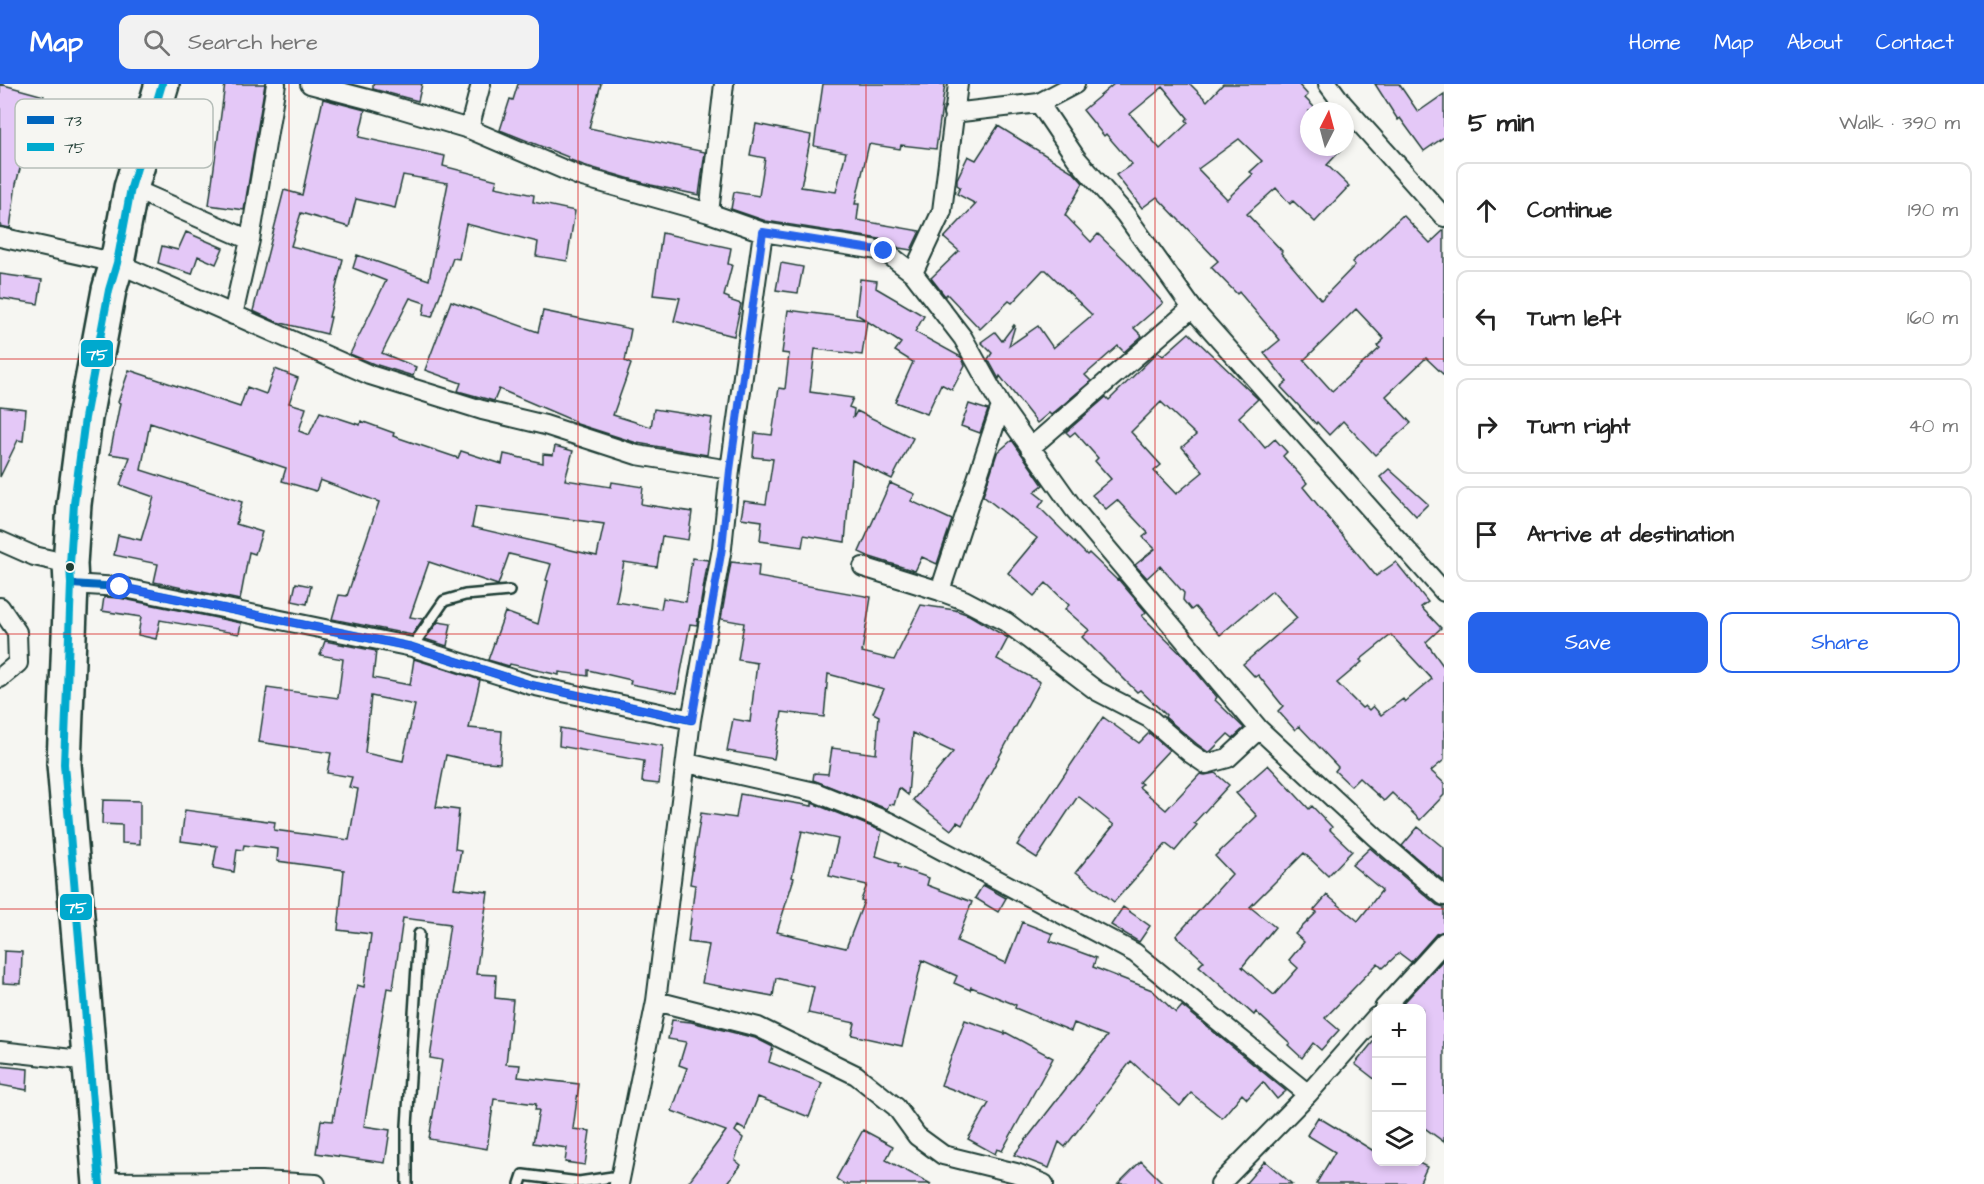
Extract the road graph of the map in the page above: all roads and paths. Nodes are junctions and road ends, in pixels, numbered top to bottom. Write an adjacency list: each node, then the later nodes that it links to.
1 (162, 84): 9 (highway)
2 (276, 84): 19 (street)
3 (310, 84): 12 (street)
4 (481, 84): 12 (street)
5 (724, 84): 15 (street)
6 (958, 84): 11 (street)
7 (1075, 84): 10 (street)
8 (1328, 84): 16 (street)
9 (158, 99)
10 (1039, 103): 11 (street); 22 (street)
11 (953, 113): 21 (street)
12 (469, 129): 15 (street)
13 (137, 168): 14 (highway)
14 (131, 188): 19 (street); 20 (highway)
15 (709, 213): 17 (street)
16 (1444, 217)
17 (763, 232): 21 (street); 26 (street)
18 (0, 237): 20 (street)
19 (250, 240): 23 (street)
20 (117, 263): 23 (street); 29 (highway)
21 (913, 273): 24 (street)
22 (1192, 308): 25 (street); 32 (street)
23 (233, 315): 26 (street)
24 (1001, 406): 25 (street); 31 (street)
25 (1030, 448): 37 (street)
26 (730, 470): 36 (street)
27 (0, 541): 29 (street)
28 (863, 567): 31 (street)
29 (71, 574): 34 (street); 46 (highway)
30 (509, 591): 34 (lane)
31 (940, 591): 37 (street)
32 (1444, 592)
33 (0, 607): 35 (street)
34 (412, 647): 36 (street)
35 (0, 678)
36 (692, 720): 38 (street)
37 (1260, 729): 39 (street)
38 (687, 763): 42 (street); 47 (street)
39 (1444, 896)
40 (419, 934): 52 (lane)
41 (1444, 942): 43 (street)
42 (656, 1001): 48 (street); 54 (street)
43 (1388, 1004)
44 (1372, 1023): 47 (street)
45 (0, 1051): 46 (street)
46 (90, 1061): 49 (highway)
47 (1308, 1094): 55 (street)
48 (619, 1180): 50 (lane)
49 (100, 1183): 51 (street)
50 (579, 1183): 53 (lane)
51 (316, 1184)
52 (407, 1184)
53 (520, 1184)
54 (1044, 1184)
55 (1220, 1184)

